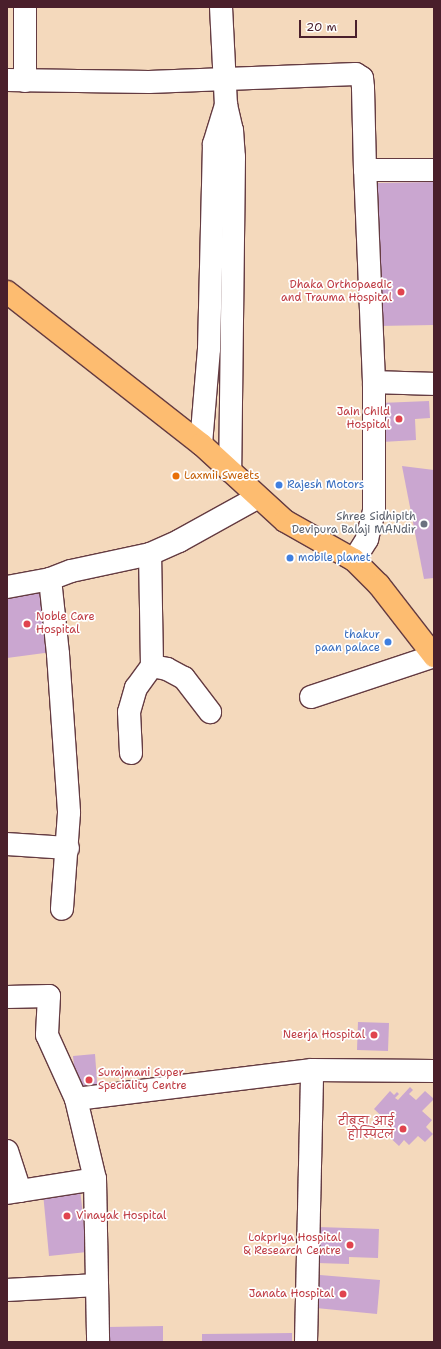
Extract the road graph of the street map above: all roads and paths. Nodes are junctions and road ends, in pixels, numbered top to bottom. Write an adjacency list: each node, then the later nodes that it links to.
1 (25, 7): 4 (street)
2 (221, 7): 3 (street)
3 (225, 79): 4 (street); 5 (street); 6 (street)
4 (16, 80)
5 (226, 105): 11 (street); 12 (street)
6 (364, 170): 7 (street); 9 (street)
7 (434, 170)
8 (7, 292): 11 (main road)
9 (374, 382): 10 (street); 15 (street)
10 (434, 384)
11 (201, 444): 12 (main road)
12 (230, 471): 13 (main road)
13 (257, 498): 14 (street); 15 (main road)
14 (150, 554): 16 (street); 19 (street)
15 (354, 560): 18 (main road)
16 (50, 579): 17 (street); 24 (street)
17 (7, 587)
18 (434, 656): 20 (street)
19 (152, 666): 21 (street); 22 (street)
20 (311, 698)
21 (210, 712)
22 (130, 753)
23 (7, 844): 24 (street)
24 (68, 848): 25 (street)
25 (62, 909)
26 (7, 997): 29 (street)
27 (312, 1070): 28 (street); 29 (street); 36 (street)
28 (434, 1071)
29 (76, 1099): 31 (street)
30 (7, 1151): 32 (street)
31 (95, 1179): 32 (street); 33 (street)
32 (14, 1192)
33 (97, 1285): 34 (street); 35 (street)
34 (7, 1290)
35 (98, 1342)
36 (306, 1342)

